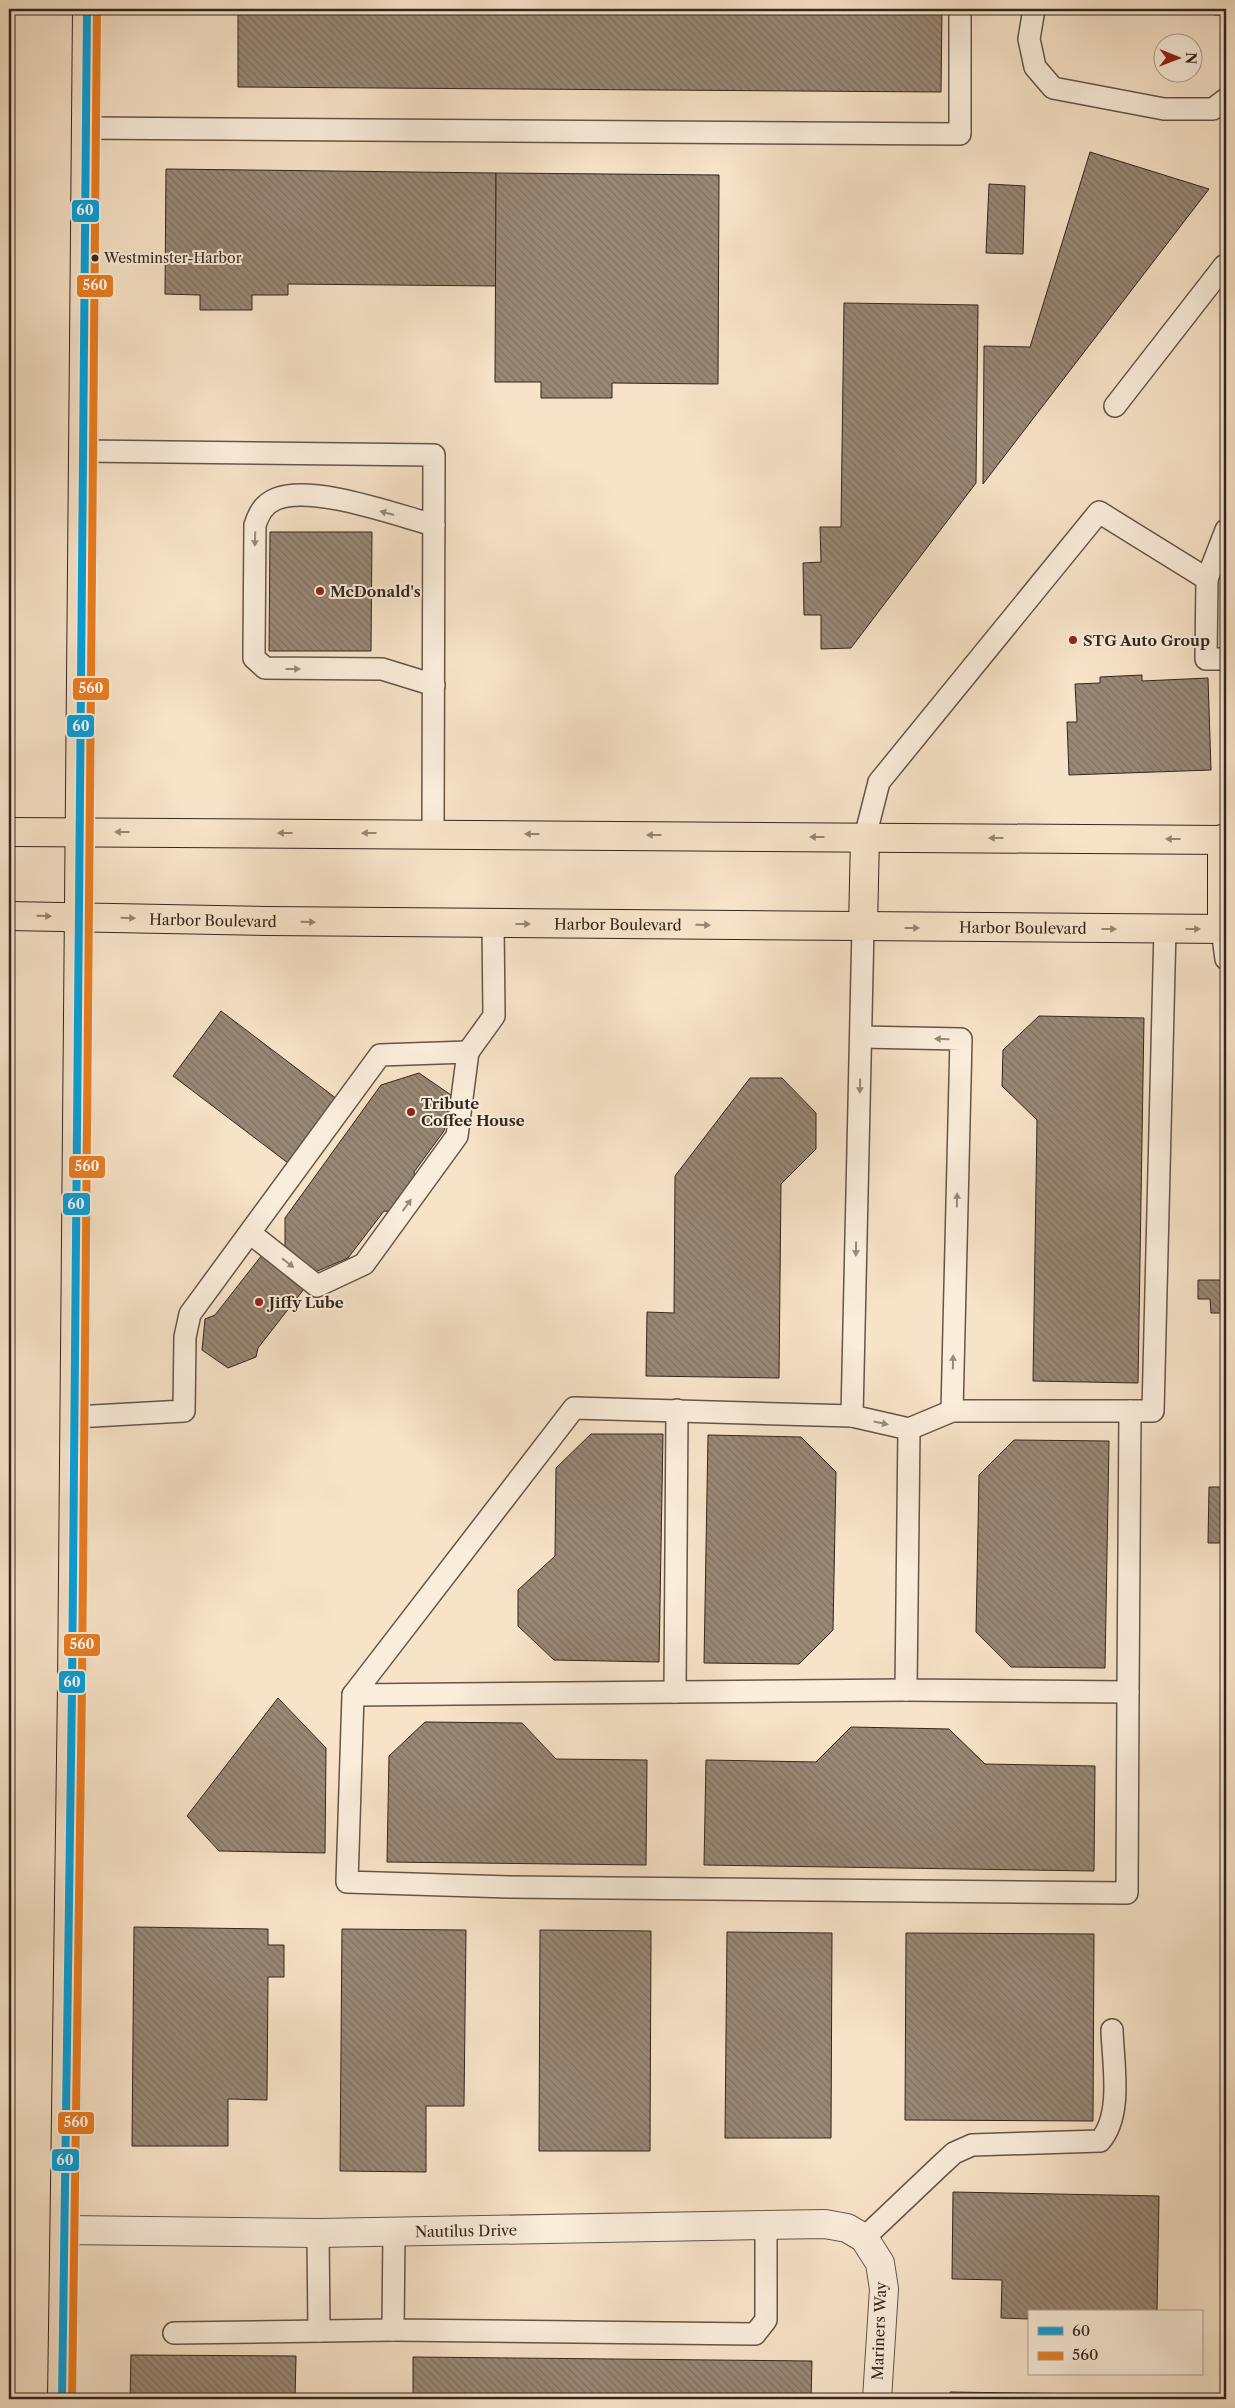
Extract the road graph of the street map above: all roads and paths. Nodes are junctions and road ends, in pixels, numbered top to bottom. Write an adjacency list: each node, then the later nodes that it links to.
1 (87, 9): 5 (main road)
2 (960, 9): 5 (lane)
3 (1034, 9): 4 (lane)
4 (1226, 98)
5 (86, 128): 8 (main road)
6 (1226, 268): 7 (lane)
7 (1115, 406)
8 (83, 451): 9 (lane); 15 (main road)
9 (434, 525): 13 (lane); 13 (lane, one-way to 13)
10 (1226, 530): 11 (lane)
11 (1207, 579): 12 (lane); 17 (lane)
12 (1226, 659)
13 (434, 685): 16 (lane)
14 (9, 832): 15 (main road)
15 (80, 832): 16 (main road, one-way to 15); 20 (main road)
16 (433, 834): 17 (main road, one-way to 16)
17 (865, 837): 18 (main road, one-way to 17); 22 (main road)
18 (1224, 840): 24 (main road)
19 (9, 916): 20 (main road, Harbor Boulevard, one-way to 20)
20 (79, 917): 21 (main road, Harbor Boulevard, one-way to 21); 33 (main road)
21 (493, 924): 22 (main road, Harbor Boulevard, one-way to 22); 27 (lane)
22 (863, 927): 23 (main road, Harbor Boulevard, one-way to 23); 26 (lane)
23 (1165, 929): 24 (main road, Harbor Boulevard, one-way to 24); 31 (lane)
24 (1224, 929): 25 (lane)
25 (1226, 959)
26 (861, 1037): 30 (lane, one-way to 26); 32 (lane, one-way to 32)
27 (468, 1052): 28 (lane); 28 (lane, one-way to 27)
28 (250, 1232): 33 (lane)
29 (677, 1410): 32 (lane); 36 (lane); 38 (lane)
30 (952, 1411): 31 (lane); 34 (lane)
31 (1130, 1411): 37 (lane)
32 (852, 1416): 34 (lane, one-way to 34)
33 (74, 1417): 41 (main road)
34 (909, 1429): 35 (lane)
35 (906, 1690): 36 (lane); 37 (lane)
36 (675, 1692): 38 (lane)
37 (1128, 1692): 38 (lane)
38 (353, 1695)
39 (1112, 2030): 44 (lane)
40 (766, 2225): 42 (street, Nautilus Drive); 44 (street, Nautilus Drive); 45 (lane)
41 (65, 2230): 43 (street, Nautilus Drive); 48 (main road)
42 (394, 2231): 43 (street, Nautilus Drive); 45 (lane)
43 (318, 2233): 46 (lane)
44 (864, 2238): 49 (street, Mariners Way)
45 (392, 2330): 46 (lane)
46 (319, 2331): 47 (lane)
47 (174, 2333)
48 (62, 2399)
49 (877, 2399)

